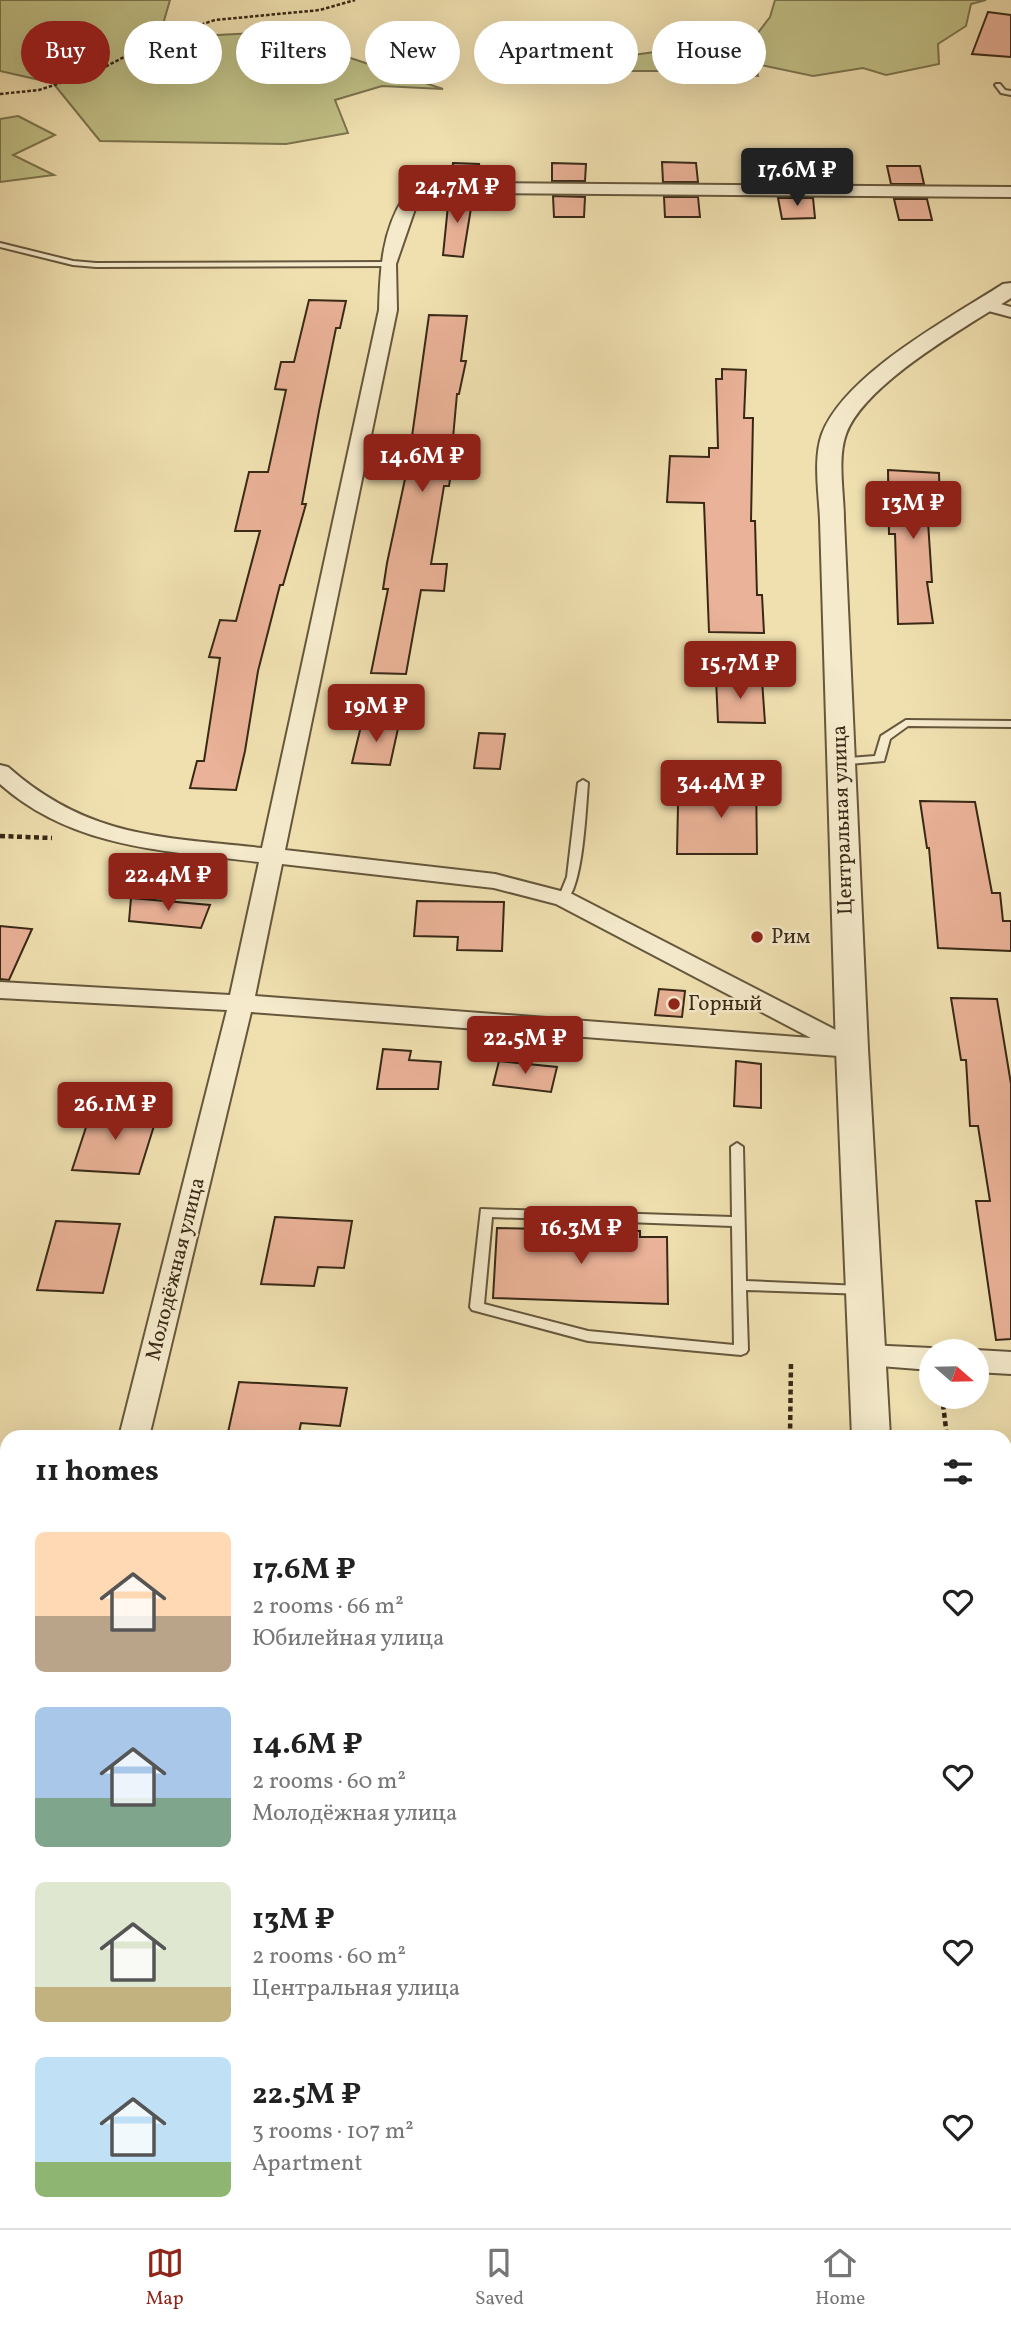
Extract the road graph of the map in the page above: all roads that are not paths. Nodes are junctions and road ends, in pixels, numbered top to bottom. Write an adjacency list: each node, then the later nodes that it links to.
1 (998, 85): 2 (lane)
2 (1011, 93)
3 (1011, 192): 5 (street, Молодёжная улица)
4 (0, 245): 5 (lane)
5 (388, 264): 11 (street, Молодёжная улица)
6 (1003, 302): 15 (street, Центральная улица)
7 (1011, 724): 8 (lane)
8 (849, 761)
9 (0, 772): 11 (street)
10 (583, 783): 12 (lane)
11 (271, 858): 12 (street); 14 (street, Молодёжная улица)
12 (565, 899): 15 (street)
13 (0, 990): 14 (street)
14 (241, 1003): 15 (street); 24 (street, Молодёжная улица)
15 (852, 1049): 19 (street, Центральная улица)
16 (737, 1147): 17 (lane)
17 (739, 1222): 18 (lane); 18 (lane)
18 (739, 1285): 19 (lane)
19 (864, 1291): 20 (street, Центральная улица)
20 (867, 1355): 21 (street); 25 (street, Центральная улица)
21 (919, 1358)
22 (989, 1362): 23 (street)
23 (1011, 1363)
24 (136, 1430)
25 (871, 1430)

